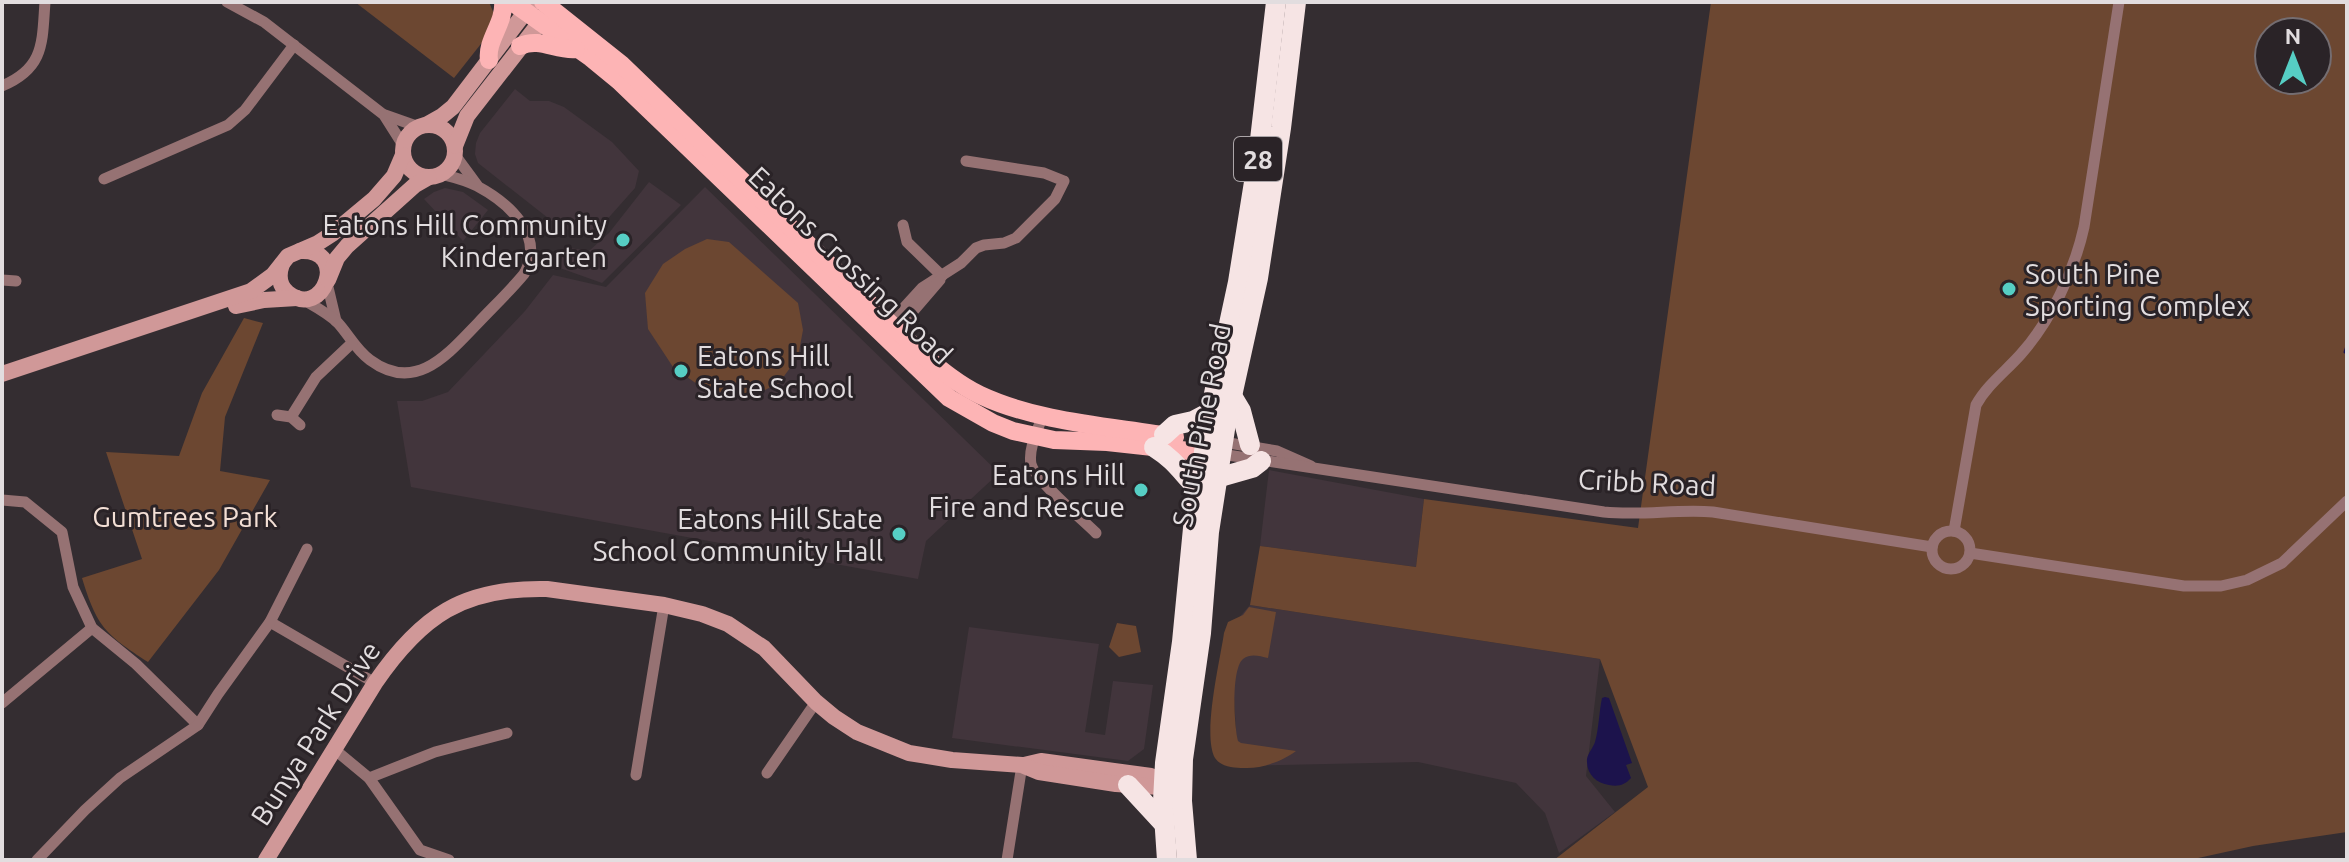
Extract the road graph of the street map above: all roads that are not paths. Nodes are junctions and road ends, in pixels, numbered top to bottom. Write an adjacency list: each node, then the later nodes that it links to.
1 (45, 2): 12 (street)
2 (227, 2): 8 (street)
3 (503, 2): 11 (main road)
4 (1276, 2): 35 (highway, South Pine Road / 28)
5 (1296, 2): 34 (highway, South Pine Road / 28)
6 (2119, 2): 47 (street)
7 (534, 8): 9 (street); 10 (main road, Eatons Crossing Road); 11 (street); 30 (main road, Eatons Crossing Road)
8 (294, 45): 13 (street); 19 (street)
9 (520, 46): 10 (main road); 16 (street)
10 (578, 49): 38 (main road, Eatons Crossing Road)
11 (489, 60): 14 (street)
12 (2, 86)
13 (384, 115): 14 (street); 15 (street)
14 (422, 126): 15 (street); 16 (street)
15 (403, 150): 18 (street); 22 (street)
16 (455, 150): 18 (street); 20 (street)
17 (966, 161): 24 (street)
18 (435, 175): 20 (street); 27 (street)
19 (104, 179)
20 (477, 186): 31 (street)
21 (903, 225): 24 (street)
22 (297, 251): 23 (street); 27 (street)
23 (282, 264): 28 (street); 32 (street)
24 (942, 276): 30 (street)
25 (2, 280): 26 (street)
26 (16, 281)
27 (327, 282): 28 (street); 29 (street)
28 (299, 299): 29 (street); 33 (street)
29 (336, 321): 31 (street)
30 (894, 326): 37 (main road, Eatons Crossing Road)
31 (352, 343): 36 (street)
32 (2, 374)
33 (2, 386)
34 (1232, 396): 40 (highway, South Pine Road / 28); 41 (highway)
35 (1210, 412): 39 (highway); 40 (highway, South Pine Road / 28)
36 (277, 415)
37 (1043, 415): 38 (street); 39 (main road, Eatons Crossing Road)
38 (1035, 436): 39 (main road, Eatons Crossing Road); 48 (street)
39 (1159, 441): 40 (main road, Eatons Crossing Road); 44 (highway)
40 (1213, 447): 41 (street, Cribb Road); 41 (street, Cribb Road); 43 (highway, South Pine Road / 28); 44 (highway, South Pine Road / 28)
41 (1256, 453): 42 (street, Cribb Road); 42 (street, Cribb Road); 43 (highway)
42 (1312, 466): 49 (street, Cribb Road)
43 (1217, 478): 65 (highway, South Pine Road / 28)
44 (1198, 489): 65 (highway, South Pine Road / 28)
45 (2, 500): 54 (street)
46 (2347, 501): 51 (street)
47 (1954, 531): 49 (street); 51 (street)
48 (1096, 533)
49 (1932, 547): 51 (street)
50 (307, 549): 53 (street)
51 (1970, 553)
52 (664, 605): 55 (street, Bunya Park Drive); 56 (street, Bunya Park Drive); 63 (street)
53 (270, 622): 55 (street); 58 (street)
54 (92, 628): 57 (street); 58 (street)
55 (375, 683): 60 (street, Bunya Park Drive)
56 (816, 702): 61 (street, Bunya Park Drive); 62 (street)
57 (2, 703)
58 (198, 725): 68 (street)
59 (507, 733): 64 (street)
60 (334, 749): 64 (street); 69 (street, Bunya Park Drive)
61 (1022, 765): 65 (street, Bunya Park Drive); 66 (street, Bunya Park Drive); 71 (street)
62 (767, 773)
63 (636, 775)
64 (369, 778): 70 (street)
65 (1173, 782): 66 (street, Bunya Park Drive); 67 (highway, South Pine Road / 28); 73 (highway, South Pine Road / 28)
66 (1128, 785): 67 (highway)
67 (1164, 824): 72 (highway, South Pine Road / 28)
68 (37, 860)
69 (266, 860)
70 (449, 860)
71 (1007, 860)
72 (1167, 860)
73 (1187, 860)

